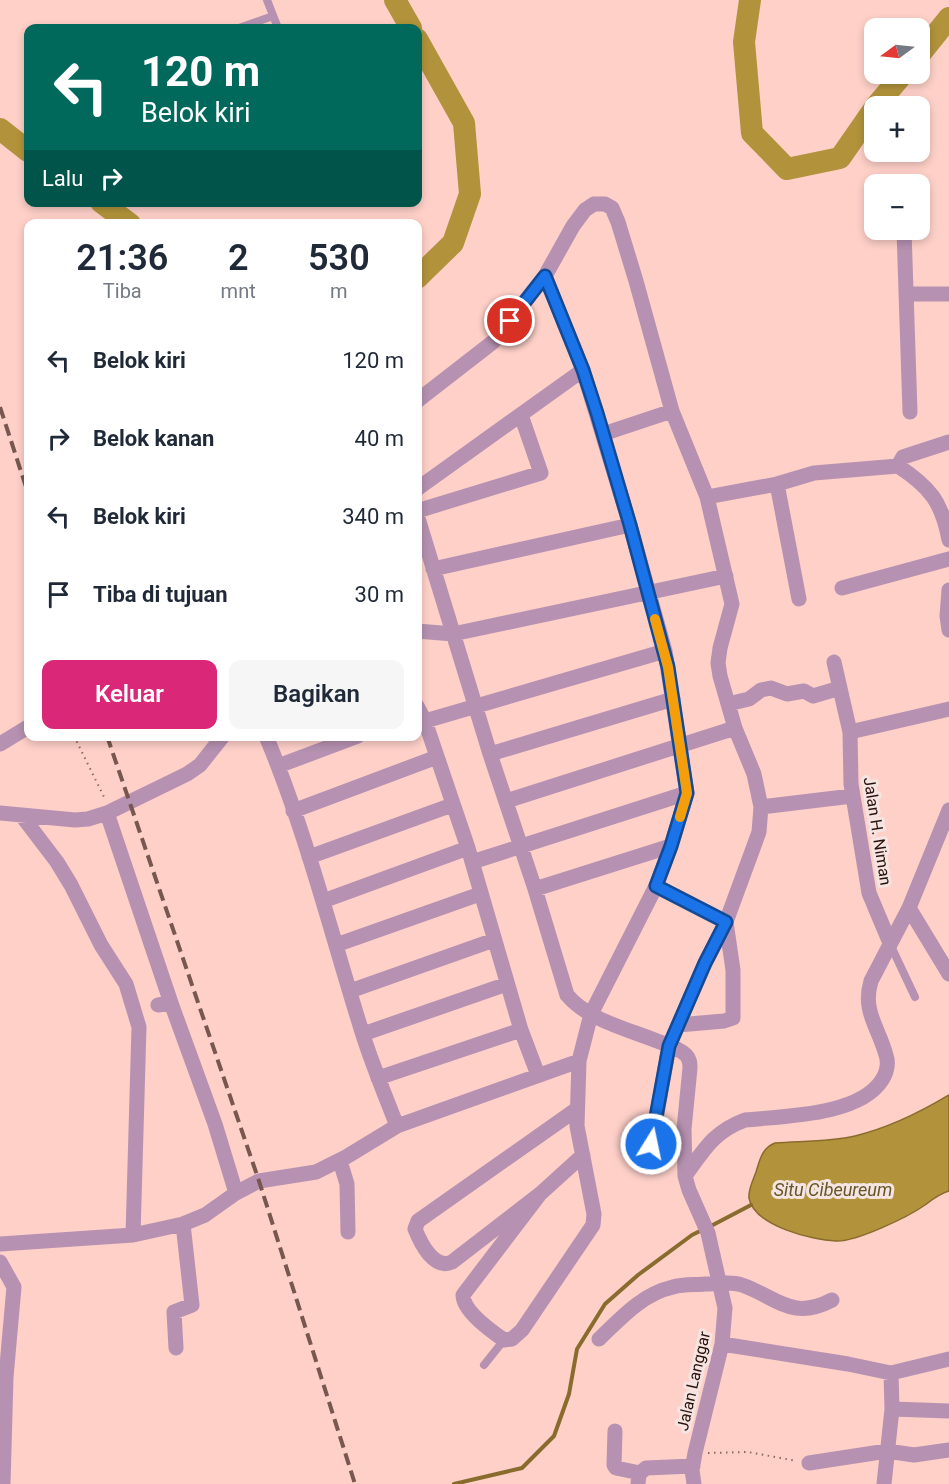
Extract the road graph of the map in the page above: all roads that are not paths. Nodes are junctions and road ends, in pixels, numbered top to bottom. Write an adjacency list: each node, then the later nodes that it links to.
1 (267, 0): 2 (lane)
2 (273, 16): 3 (lane); 4 (lane)
3 (250, 24)
4 (276, 24)
5 (904, 240): 7 (street)
6 (545, 276): 9 (street); 10 (street); 11 (street)
7 (906, 294): 8 (street); 12 (street)
8 (949, 294)
9 (583, 370): 13 (street); 14 (street)
10 (422, 397)
11 (672, 411): 14 (street); 19 (street)
12 (910, 412)
13 (521, 415): 18 (street); 20 (street)
14 (603, 434): 21 (street)
15 (949, 442): 16 (street)
16 (898, 466): 17 (street); 23 (street)
17 (777, 484): 19 (street); 30 (street)
18 (422, 485)
19 (707, 497): 26 (street)
20 (422, 511)
21 (630, 525): 25 (street); 29 (street)
22 (422, 530): 25 (street)
23 (949, 537)
24 (949, 559): 27 (street)
25 (433, 569): 33 (street)
26 (726, 576): 29 (street); 38 (street)
27 (842, 588)
28 (949, 590): 31 (street)
29 (647, 592): 33 (street); 34 (street)
30 (799, 599)
31 (948, 621)
32 (422, 632): 33 (street)
33 (453, 634): 39 (street)
34 (664, 651): 37 (street); 39 (street)
35 (834, 662): 36 (street, Jalan H. Niman)
36 (840, 688): 38 (street); 45 (street, Jalan H. Niman)
37 (673, 699): 50 (street); 51 (street)
38 (728, 704): 43 (street)
39 (475, 705): 41 (street); 51 (street)
40 (949, 709): 45 (street)
41 (422, 714)
42 (422, 719): 52 (street)
43 (735, 728): 50 (street); 58 (street)
44 (24, 729): 49 (street)
45 (850, 732): 55 (street, Jalan H. Niman)
46 (219, 741): 62 (street)
47 (268, 741): 53 (street)
48 (344, 741): 53 (street)
49 (0, 744)
50 (680, 747): 54 (street); 56 (street)
51 (490, 754): 56 (street)
52 (437, 757): 57 (street); 60 (street)
53 (278, 766): 60 (street)
54 (687, 793): 64 (street); 65 (street)
55 (852, 796): 58 (street); 75 (street, Jalan H. Niman)
56 (506, 801): 64 (street)
57 (453, 805): 66 (street); 67 (street)
58 (761, 807): 73 (street)
59 (949, 810): 72 (street)
60 (293, 812): 67 (street)
61 (0, 813): 63 (street)
62 (107, 813): 63 (street); 95 (street)
63 (22, 816): 99 (street)
64 (521, 845): 66 (street); 69 (street)
65 (671, 846): 68 (street); 69 (street)
66 (470, 855): 70 (street); 71 (street)
67 (309, 857): 71 (street)
68 (656, 886): 73 (street); 81 (street)
69 (535, 889): 81 (street)
70 (480, 894): 74 (street); 76 (street)
71 (322, 901): 76 (street)
72 (909, 908): 75 (street); 77 (street)
73 (726, 922): 82 (street); 82 (street)
74 (494, 940): 78 (street); 79 (street)
75 (890, 943): 80 (lane, Jalan H. Niman); 94 (street)
76 (336, 945): 79 (street)
77 (949, 974)
78 (507, 984): 83 (street); 84 (street)
79 (350, 991): 84 (street)
80 (915, 997)
81 (591, 1014): 85 (street); 86 (street)
82 (678, 1025): 85 (street)
83 (521, 1030): 87 (street); 88 (street)
84 (363, 1034): 88 (street)
85 (669, 1046): 93 (street); 94 (street, Jalan Langgar)
86 (579, 1061): 87 (street); 89 (street)
87 (538, 1075): 90 (street)
88 (378, 1078): 90 (street)
89 (577, 1109): 91 (street); 96 (street)
90 (397, 1126): 92 (street)
91 (583, 1155): 96 (street); 106 (street)
92 (340, 1161): 95 (street); 98 (street)
93 (648, 1164)
94 (685, 1176): 102 (street, Jalan Langgar)
95 (236, 1193): 97 (street)
96 (540, 1194): 106 (street)
97 (183, 1224): 99 (street); 108 (street)
98 (348, 1232)
99 (133, 1235): 100 (street)
100 (0, 1244)
101 (0, 1262): 103 (street)
102 (720, 1283): 104 (street); 105 (street); 107 (street, Jalan Langgar)
103 (7, 1285): 117 (street)
104 (832, 1300)
105 (599, 1339)
106 (504, 1340): 110 (lane)
107 (722, 1344): 111 (street); 118 (street, Jalan Langgar)
108 (176, 1347)
109 (949, 1359): 111 (street)
110 (484, 1365)
111 (891, 1373): 112 (street)
112 (892, 1409): 113 (street); 116 (street)
113 (949, 1411)
114 (615, 1431): 120 (street)
115 (949, 1450): 116 (street)
116 (886, 1451): 119 (street); 123 (street)
117 (3, 1457): 121 (street)
118 (694, 1459): 120 (street); 122 (street, Jalan Langgar)
119 (809, 1463)
120 (639, 1478)
121 (3, 1484)
122 (694, 1484)
123 (884, 1484)

